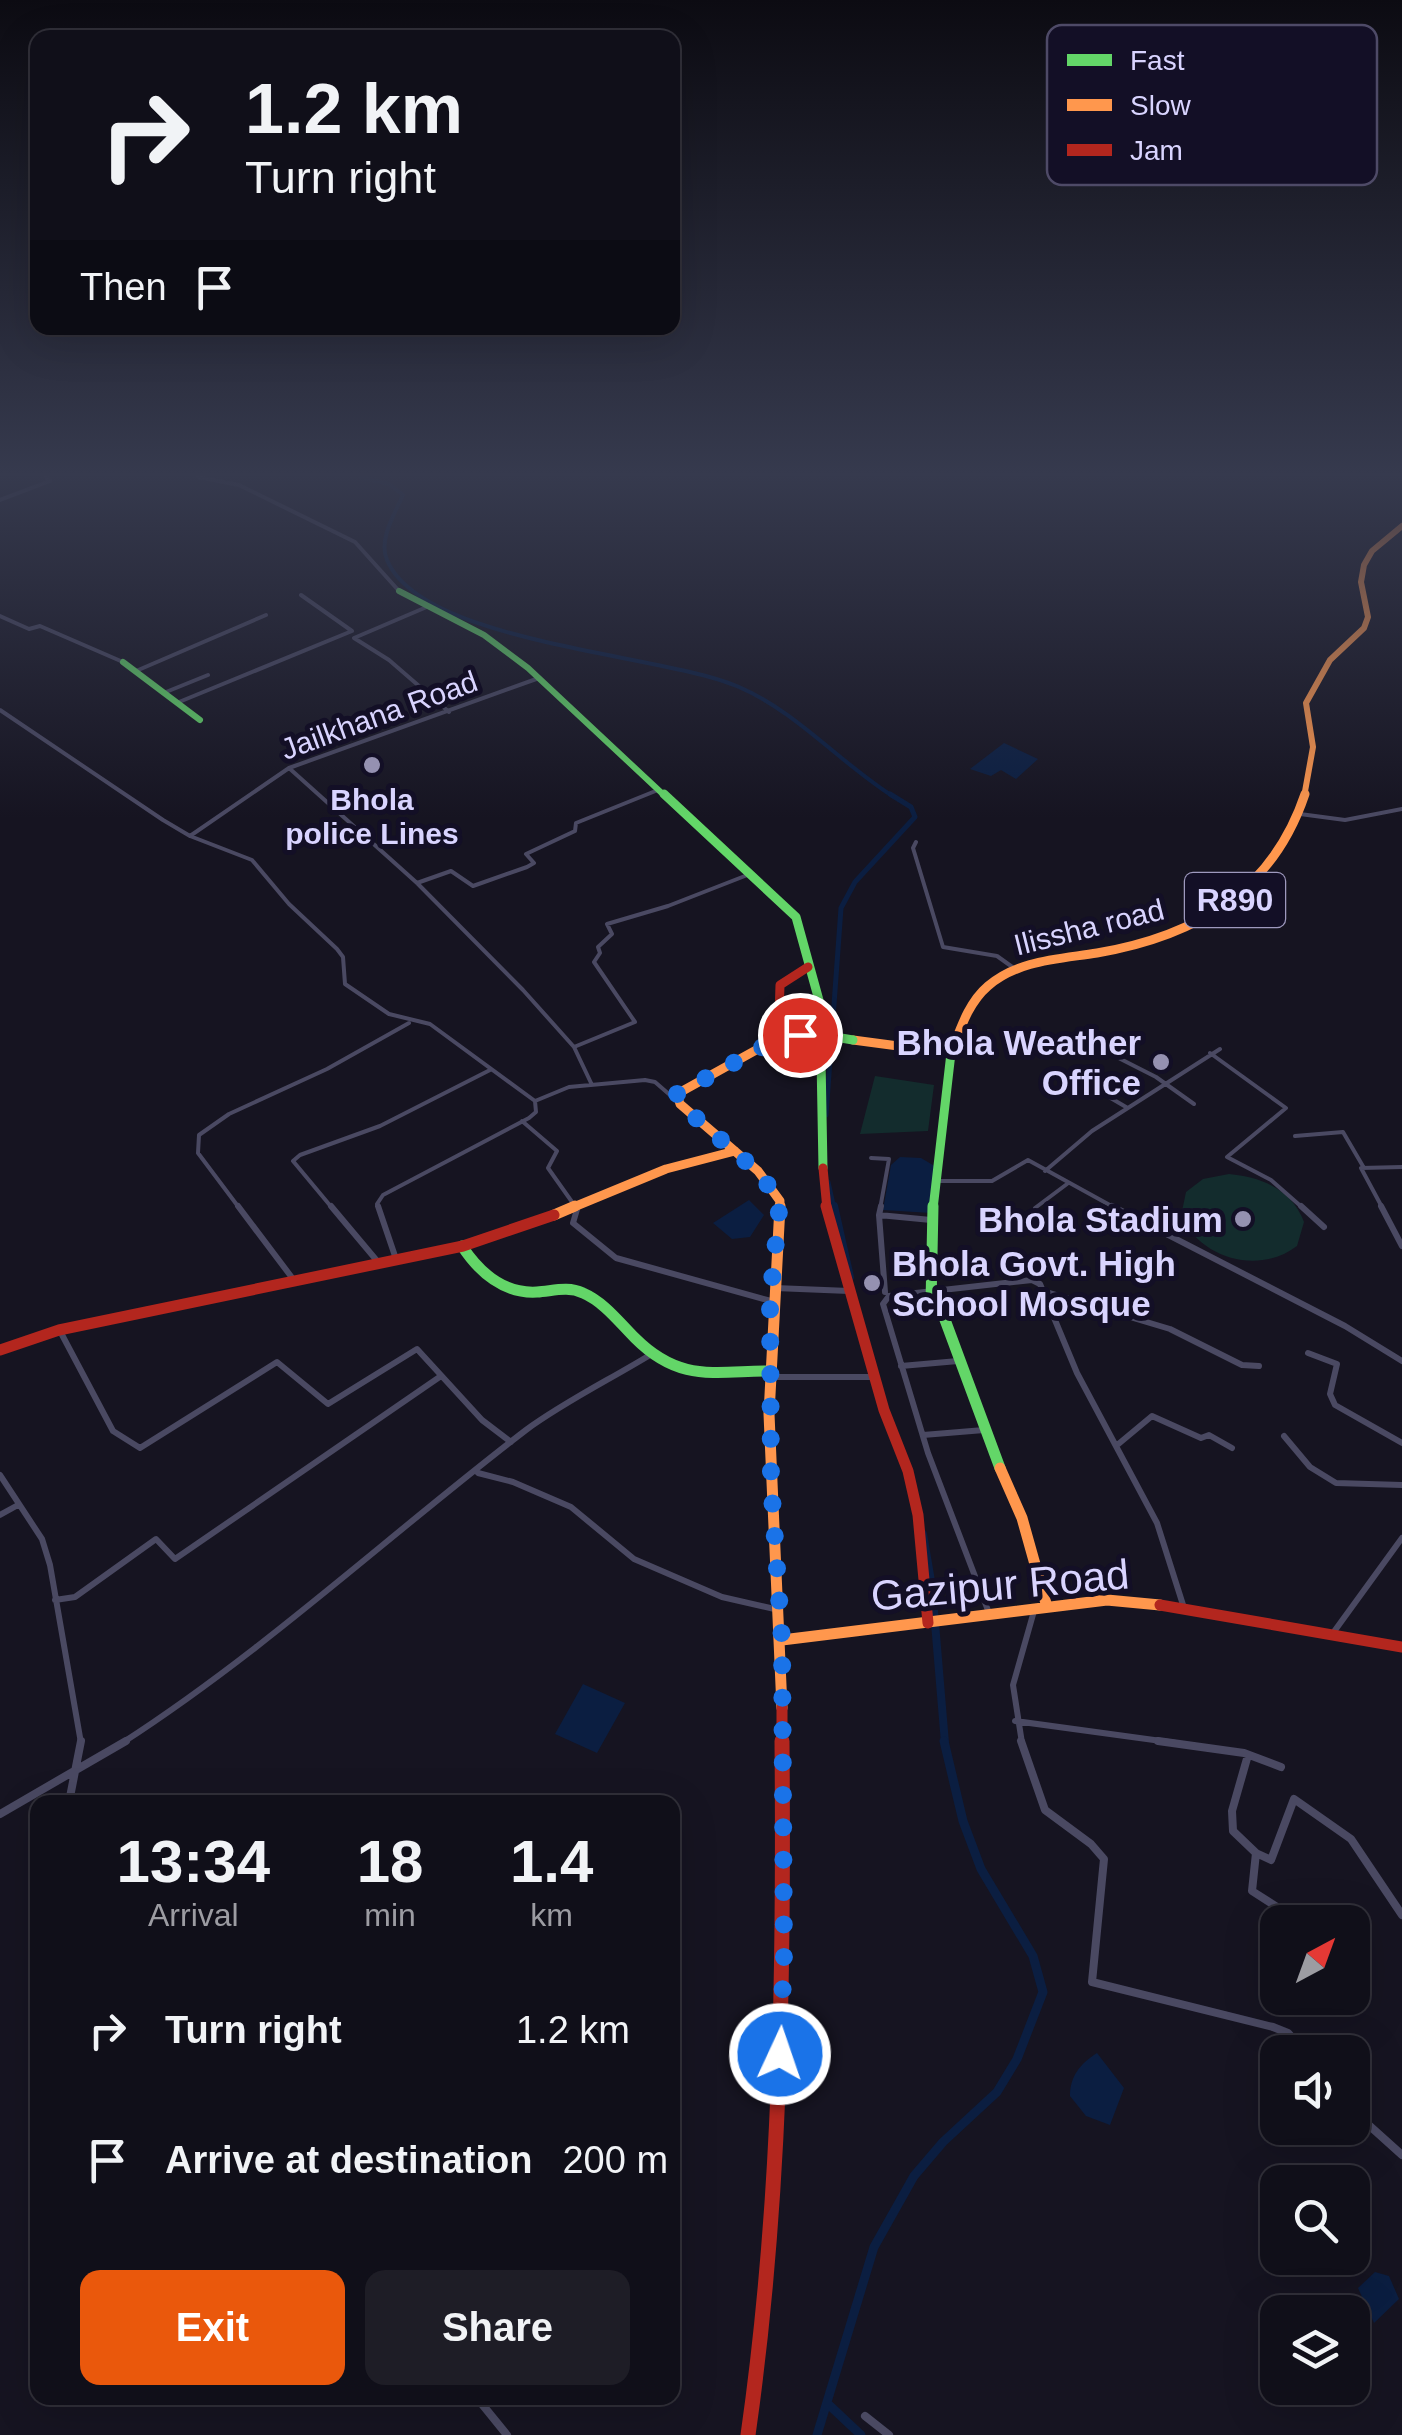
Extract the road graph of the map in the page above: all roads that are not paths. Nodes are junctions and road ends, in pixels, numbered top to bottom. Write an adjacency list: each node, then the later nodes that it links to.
1 (400, 591): 4 (street)
2 (1363, 591): 19 (street, Ilissha road / R890)
3 (301, 598): 12 (street)
4 (429, 606): 10 (street); 14 (street)
5 (266, 615): 8 (street)
6 (0, 616): 7 (street)
7 (122, 662): 8 (street)
8 (136, 671): 11 (street)
9 (208, 675): 11 (street)
10 (539, 678): 14 (street, Jailkhana Road); 17 (street)
11 (166, 692): 12 (street)
12 (179, 702): 15 (street)
13 (0, 710): 20 (street)
14 (450, 713): 16 (street, Jailkhana Road)
15 (200, 720)
16 (289, 768): 20 (street, Jailkhana Road); 23 (street)
17 (658, 790): 22 (street); 23 (street)
18 (1402, 809): 19 (street)
19 (1300, 814): 25 (street, Ilissha road / R890)
20 (190, 836): 26 (street)
21 (916, 842): 25 (street)
22 (750, 874): 24 (street); 29 (street)
23 (418, 883): 29 (street)
24 (808, 968): 27 (street); 63 (street)
25 (1018, 970): 32 (street, Ilissha road / R890)
26 (412, 1022): 33 (street); 61 (street)
27 (786, 1037): 32 (street, bridge); 38 (street)
28 (1093, 1045): 34 (street)
29 (574, 1047): 35 (street)
30 (1220, 1049): 31 (street)
31 (1210, 1053): 34 (street); 54 (street)
32 (951, 1054): 48 (street, Ilissha road)
33 (490, 1070): 37 (street); 60 (street)
34 (1163, 1082): 39 (street); 40 (street)
35 (593, 1086): 37 (street); 38 (street)
36 (1102, 1093): 40 (street)
37 (535, 1101): 41 (street)
38 (680, 1104): 43 (street)
39 (1194, 1104)
40 (1126, 1107): 47 (street)
41 (522, 1121): 50 (street); 59 (street)
42 (1295, 1136): 46 (street)
43 (735, 1150): 50 (street); 62 (street)
44 (871, 1158): 52 (street)
45 (1402, 1167): 46 (street)
46 (1364, 1168): 55 (street)
47 (1044, 1172): 48 (street); 49 (street)
48 (938, 1181): 53 (street, Ilissha road)
49 (1068, 1184): 51 (street); 73 (street)
50 (578, 1206): 57 (street); 67 (street)
51 (1035, 1208)
52 (879, 1215): 53 (street); 65 (street)
53 (932, 1220): 66 (street, Ilissha road)
54 (1324, 1226)
55 (1393, 1226): 56 (street); 58 (street)
56 (1402, 1226)
57 (462, 1246): 59 (street); 71 (street)
58 (1402, 1246)
59 (396, 1259): 60 (street)
60 (378, 1263): 61 (street)
61 (292, 1279): 68 (street)
62 (772, 1288): 63 (street); 67 (street)
63 (850, 1291): 78 (street)
64 (1043, 1291): 66 (street); 75 (street); 84 (street)
65 (884, 1292)
66 (932, 1292): 72 (street); 74 (street)
67 (770, 1301): 76 (street)
68 (59, 1330): 69 (street); 77 (street)
69 (0, 1350)
70 (1308, 1352): 83 (street)
71 (653, 1354): 76 (street); 82 (street)
72 (959, 1360): 74 (street); 79 (street)
73 (1402, 1361)
74 (901, 1366): 80 (street)
75 (1259, 1366)
76 (771, 1374): 78 (street); 95 (street)
77 (441, 1376): 82 (street); 92 (street)
78 (874, 1377): 98 (street)
79 (984, 1430): 80 (street); 93 (street)
80 (922, 1435): 97 (street)
81 (1284, 1436): 88 (street)
82 (511, 1442): 86 (street)
83 (1402, 1442)
84 (1116, 1446): 85 (street); 94 (street)
85 (1232, 1448)
86 (478, 1473): 95 (street); 105 (street)
87 (0, 1474): 89 (street)
88 (1402, 1486)
89 (18, 1506): 90 (street); 92 (street)
90 (0, 1515)
91 (1402, 1538): 99 (street)
92 (55, 1600): 105 (street)
93 (1047, 1607): 94 (street, Gazipur Road); 96 (street, Gazipur Road)
94 (1184, 1608): 99 (street, Gazipur Road)
95 (779, 1610): 100 (street)
96 (1034, 1610): 97 (street, Gazipur Road); 102 (street)
97 (989, 1613): 98 (street, Gazipur Road)
98 (928, 1623): 100 (street, Gazipur Road)
99 (1332, 1636): 101 (street, Gazipur Road)
100 (782, 1640): 119 (street)
101 (1402, 1647)
102 (1015, 1720): 103 (street); 113 (street)
103 (1248, 1755): 104 (street); 110 (street)
104 (1280, 1768)
105 (76, 1773): 106 (street); 107 (street)
106 (35, 1795)
107 (71, 1795)
108 (30, 1798): 109 (street)
109 (0, 1814)
110 (1256, 1853): 111 (street); 112 (street)
111 (1274, 1905)
112 (1402, 1914)
113 (1290, 2035)
114 (1370, 2126): 115 (street)
115 (1402, 2155)
116 (483, 2405): 118 (street)
117 (865, 2416): 120 (street)
118 (507, 2435)
119 (748, 2435)
120 (889, 2435)

